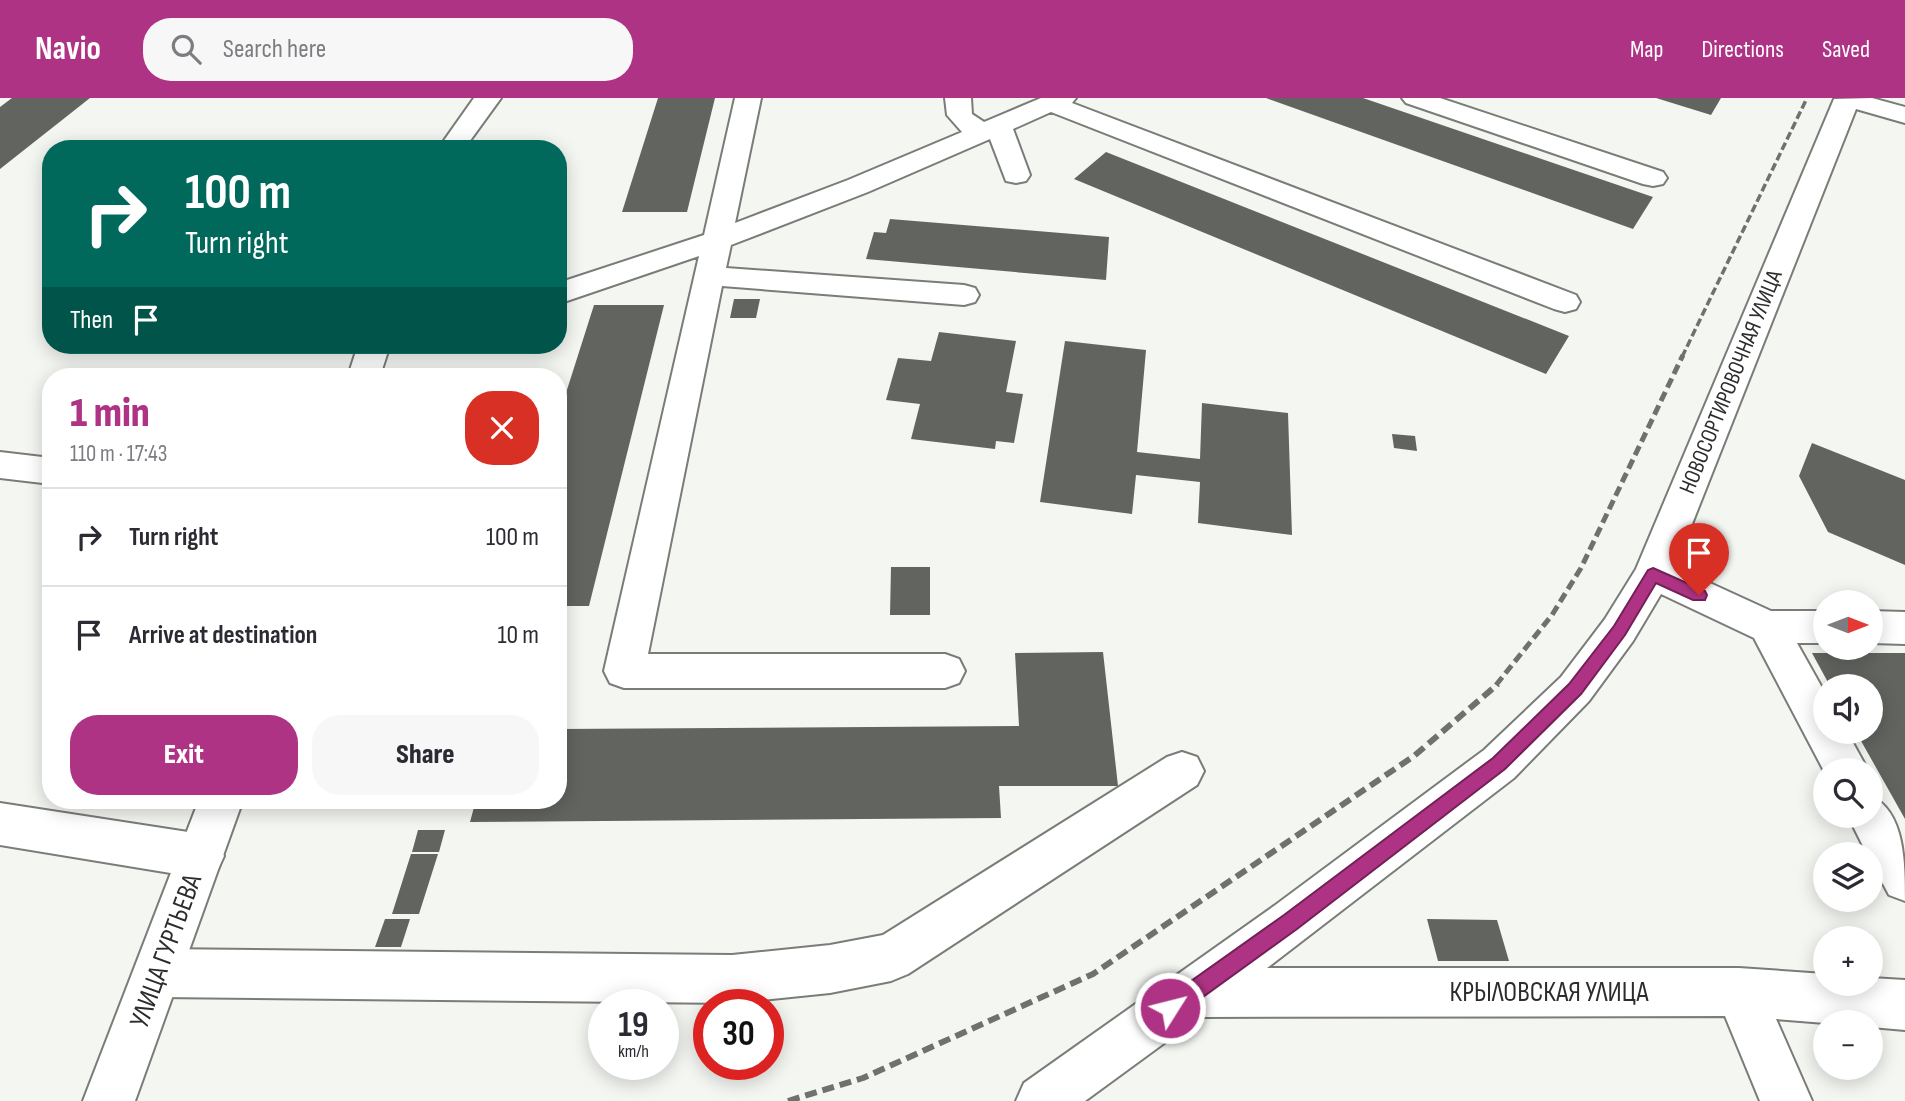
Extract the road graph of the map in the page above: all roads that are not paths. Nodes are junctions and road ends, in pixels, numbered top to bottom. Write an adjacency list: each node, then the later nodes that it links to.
1 (488, 98): 9 (street)
2 (748, 98): 12 (street)
3 (958, 98): 8 (street)
4 (1415, 98): 11 (street)
5 (1847, 99): 7 (street); 19 (street, НОВОСОРТИРОВОЧНАЯ УЛИЦА)
6 (1058, 101): 8 (street); 16 (street)
7 (1905, 115)
8 (991, 130): 10 (street); 12 (street)
9 (457, 140)
10 (1016, 175)
11 (1653, 178)
12 (718, 240): 13 (street); 14 (street)
13 (710, 275): 15 (street); 24 (street)
14 (567, 291)
15 (964, 295)
16 (1565, 302)
17 (0, 465): 18 (street)
18 (42, 470)
19 (1653, 574): 20 (street); 34 (street, НОВОСОРТИРОВОЧНАЯ УЛИЦА)
20 (1768, 627): 21 (street); 25 (street)
21 (1813, 627)
22 (1883, 627): 23 (street)
23 (1905, 628)
24 (945, 671)
25 (1839, 758)
26 (1182, 771): 32 (street)
27 (218, 809): 30 (street, УЛИЦА ГУРТЬЕВА)
28 (0, 824): 30 (street)
29 (1877, 828): 31 (street)
30 (201, 856): 32 (street, УЛИЦА ГУРТЬЕВА)
31 (1905, 879)
32 (158, 972): 36 (street, УЛИЦА ГУРТЬЕВА)
33 (1739, 992): 34 (street, КРЫЛОВСКАЯ УЛИЦА); 35 (street, КРЫЛОВСКАЯ УЛИЦА); 38 (street)
34 (1192, 993): 37 (street, НОВОСОРТИРОВОЧНАЯ УЛИЦА)
35 (1905, 1005)
36 (109, 1101)
37 (1042, 1101)
38 (1786, 1101)

